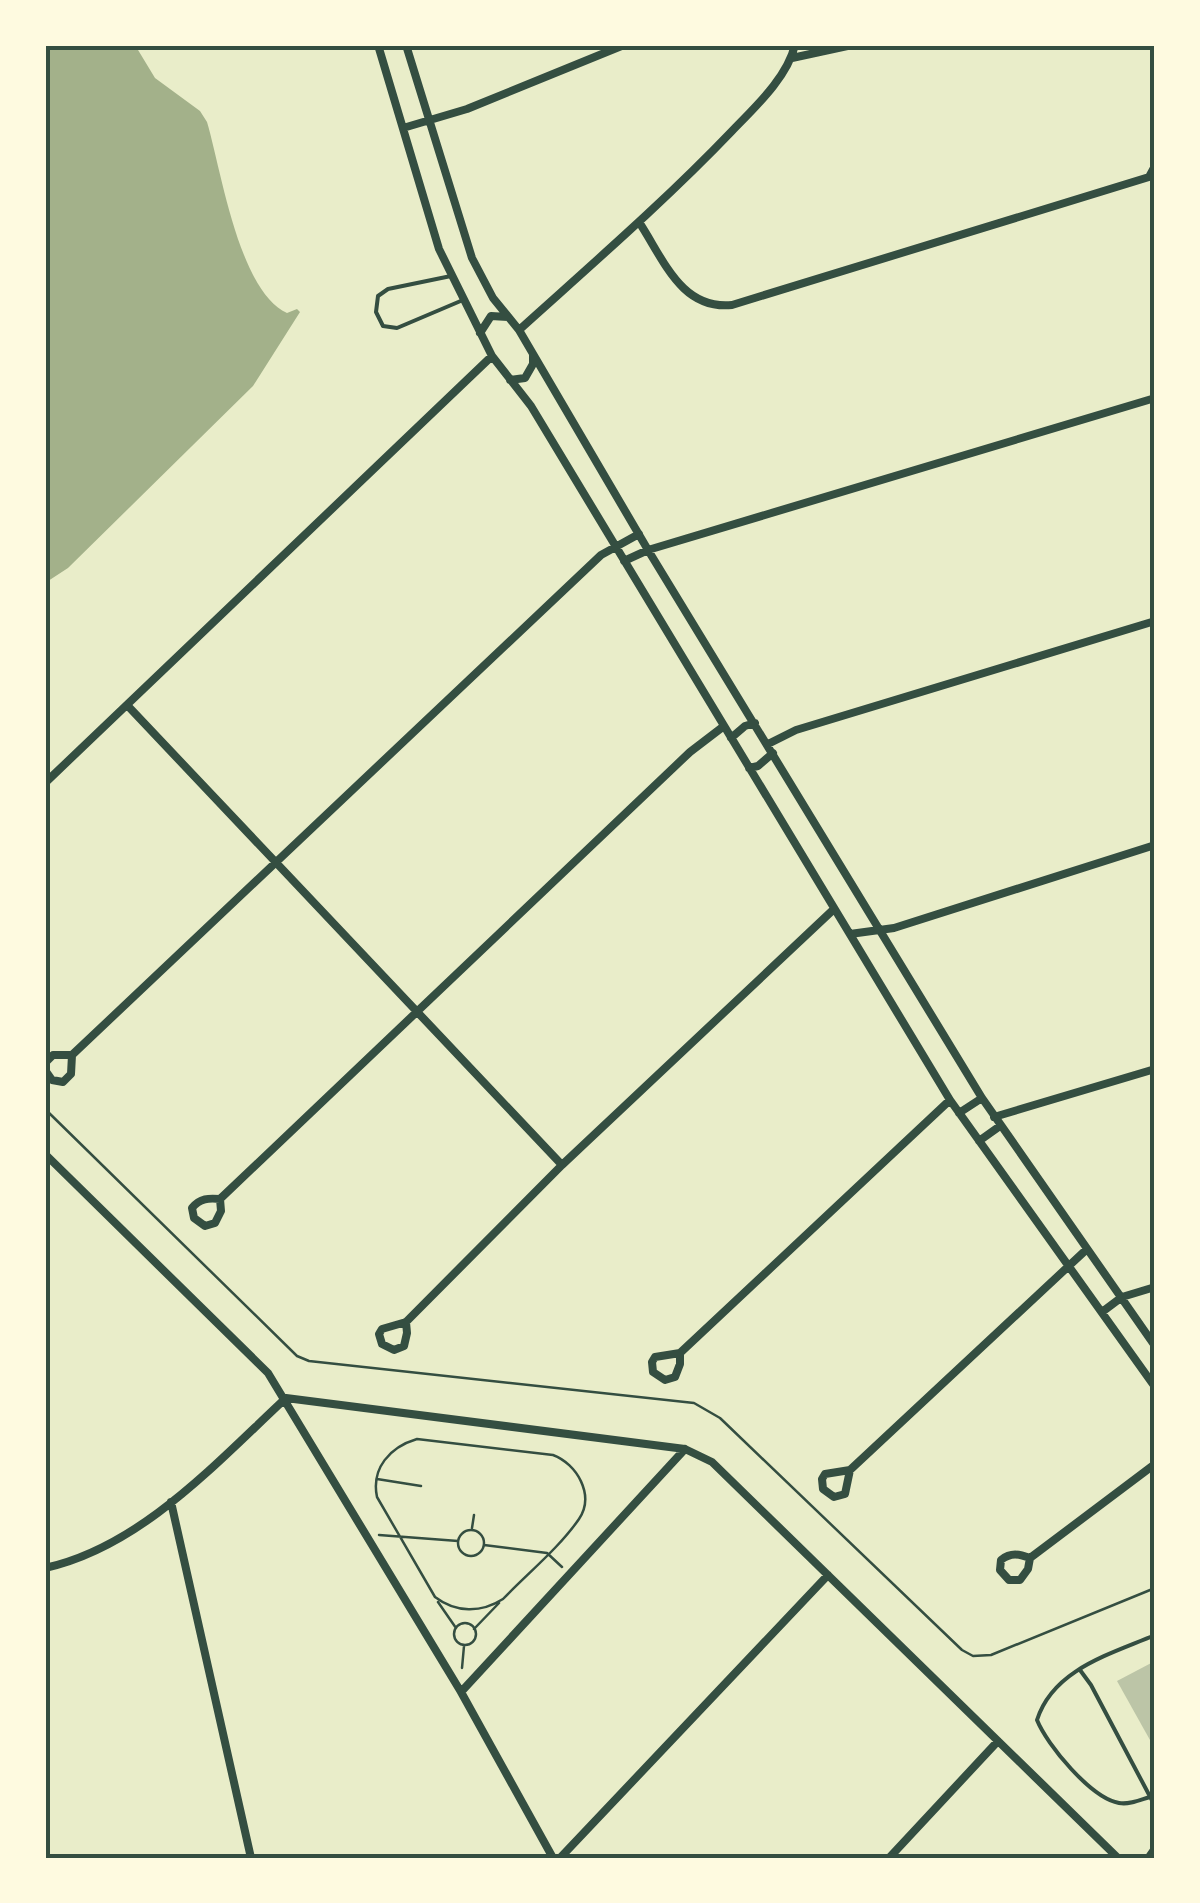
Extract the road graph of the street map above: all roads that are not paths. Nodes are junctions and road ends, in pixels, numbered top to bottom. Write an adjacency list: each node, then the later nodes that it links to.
1 (378, 45): 8 (street)
2 (406, 45): 7 (street)
3 (624, 45): 7 (street)
4 (795, 45): 6 (street)
5 (852, 45): 6 (street)
6 (792, 58): 11 (street)
7 (430, 122): 8 (street); 14 (street)
8 (404, 128): 12 (street)
9 (1155, 166): 10 (street)
10 (1152, 179): 11 (street)
11 (639, 222): 15 (street)
12 (451, 276): 13 (street); 13 (lane)
13 (462, 300): 16 (street)
14 (508, 317): 15 (street); 16 (street)
15 (519, 330): 17 (street)
16 (480, 334): 18 (street)
17 (533, 354): 19 (street); 21 (street)
18 (492, 356): 19 (street); 26 (street)
19 (510, 380): 22 (street)
20 (1155, 398): 23 (street)
21 (639, 534): 22 (street); 23 (street)
22 (615, 546): 24 (street); 34 (street)
23 (648, 550): 24 (street); 27 (street)
24 (624, 561): 28 (street)
25 (1155, 621): 30 (street)
26 (127, 705): 32 (street); 34 (street)
27 (755, 723): 29 (street); 30 (street)
28 (724, 726): 29 (street); 38 (street)
29 (731, 738): 31 (street)
30 (771, 749): 31 (street); 36 (street)
31 (750, 768): 35 (street)
32 (45, 784)
33 (1155, 846): 36 (street)
34 (276, 864): 38 (street); 39 (street)
35 (834, 909): 37 (street); 49 (street)
36 (876, 929): 37 (street); 42 (street)
37 (850, 934): 43 (street)
38 (418, 1014): 49 (street); 50 (street)
39 (72, 1054): 40 (street); 40 (street)
40 (45, 1066)
41 (1155, 1068): 45 (street)
42 (982, 1098): 44 (street); 45 (street)
43 (950, 1100): 44 (street); 58 (street)
44 (959, 1113): 47 (street)
45 (994, 1116): 46 (street)
46 (1000, 1126): 47 (street); 51 (street)
47 (979, 1141): 52 (street)
48 (45, 1154): 60 (street)
49 (562, 1165): 56 (street)
50 (220, 1199)
51 (1087, 1250): 52 (street); 54 (street)
52 (1068, 1265): 55 (street); 63 (street)
53 (1155, 1287): 54 (street)
54 (1122, 1297): 55 (street); 57 (street)
55 (1102, 1312): 59 (street)
56 (406, 1322)
57 (1155, 1346)
58 (680, 1353)
59 (1155, 1388)
60 (286, 1398): 61 (street); 64 (street); 70 (street)
61 (685, 1449): 67 (street); 70 (street)
62 (1155, 1464): 65 (street)
63 (850, 1470)
64 (171, 1502): 66 (street); 75 (street)
65 (1030, 1558)
66 (45, 1568)
67 (828, 1575): 71 (street); 76 (street)
68 (1155, 1635): 69 (lane)
69 (1079, 1669): 72 (lane); 72 (lane)
70 (461, 1692): 76 (street)
71 (998, 1741): 77 (street); 78 (street)
72 (1150, 1798): 73 (lane)
73 (1155, 1806)
74 (1155, 1845): 79 (lane)
75 (251, 1858)
76 (556, 1858)
77 (889, 1858)
78 (1118, 1858)
79 (1146, 1858)

